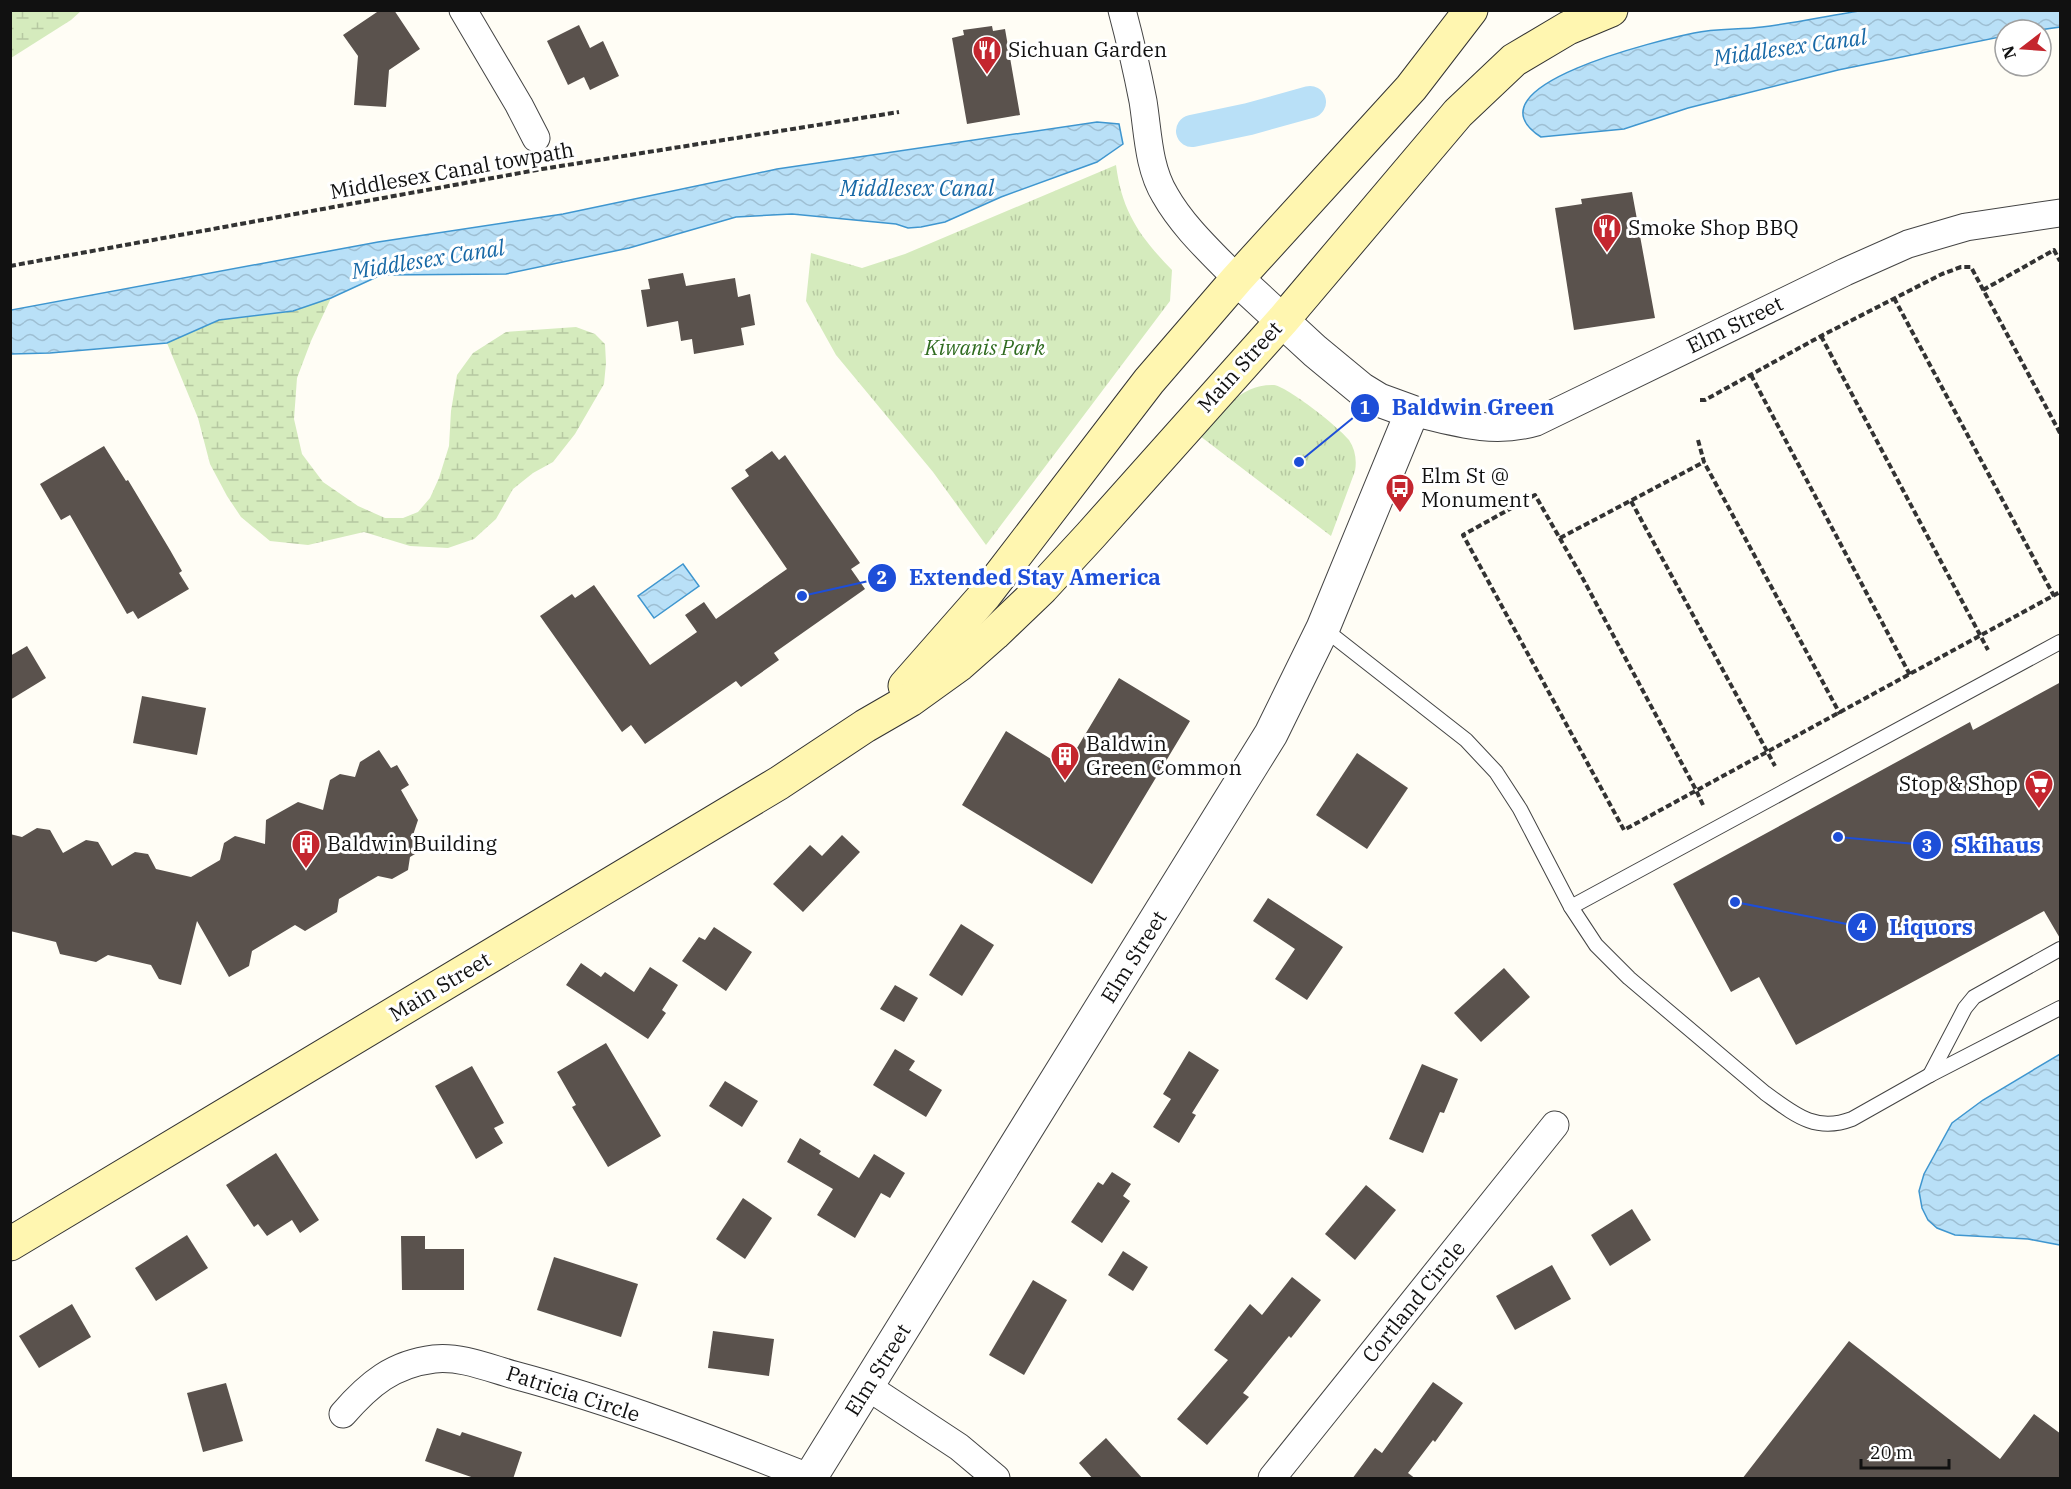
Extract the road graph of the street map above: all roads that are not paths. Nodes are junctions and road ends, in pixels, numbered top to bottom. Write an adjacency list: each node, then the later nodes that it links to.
1 (463, 10): 5 (street)
2 (1122, 10): 7 (street)
3 (1471, 10): 7 (main road, Main Street)
4 (1611, 10): 8 (main road, Main Street)
5 (536, 138)
6 (2061, 213): 9 (street, Elm Street)
7 (1237, 279): 8 (street, Elm Street); 12 (main road, Main Street)
8 (1282, 321): 9 (street, Elm Street); 12 (main road, Main Street)
9 (1412, 412): 10 (street, Elm Street)
10 (1323, 628): 13 (lane); 19 (street, Elm Street)
11 (2061, 642): 13 (lane)
12 (865, 726): 18 (main road, Main Street)
13 (1571, 907): 16 (lane)
14 (2061, 949): 16 (lane)
15 (2061, 1008): 16 (lane)
16 (1930, 1075)
17 (1555, 1125): 23 (street, Cortland Circle)
18 (10, 1244)
19 (868, 1387): 21 (street, Elm Street); 22 (street)
20 (344, 1414): 21 (street, Patricia Circle)
21 (810, 1478)
22 (996, 1479)
23 (1272, 1479)

